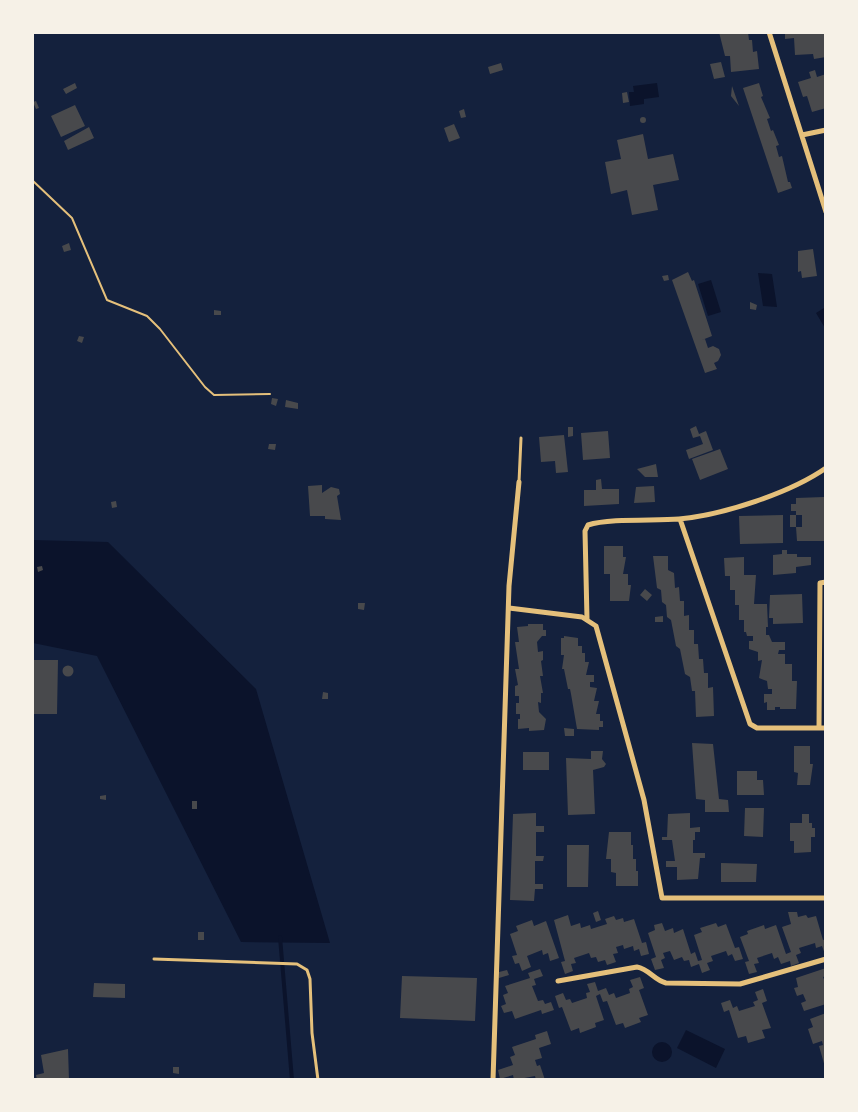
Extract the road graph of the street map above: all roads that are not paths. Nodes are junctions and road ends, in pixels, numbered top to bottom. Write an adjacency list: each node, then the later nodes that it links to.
1 (769, 32): 3 (street)
2 (826, 130): 3 (street)
3 (802, 135): 4 (street)
4 (826, 212)
5 (521, 438): 7 (lane)
6 (826, 468): 8 (street)
7 (519, 482): 10 (street)
8 (680, 519): 11 (street); 12 (street)
9 (823, 583): 12 (street)
10 (509, 608): 11 (street); 19 (street)
11 (587, 619): 14 (street)
12 (819, 728): 13 (street)
13 (826, 728)
14 (826, 898)
15 (154, 959): 18 (lane)
16 (826, 959): 17 (street)
17 (558, 981)
18 (318, 1080)
19 (493, 1080)

